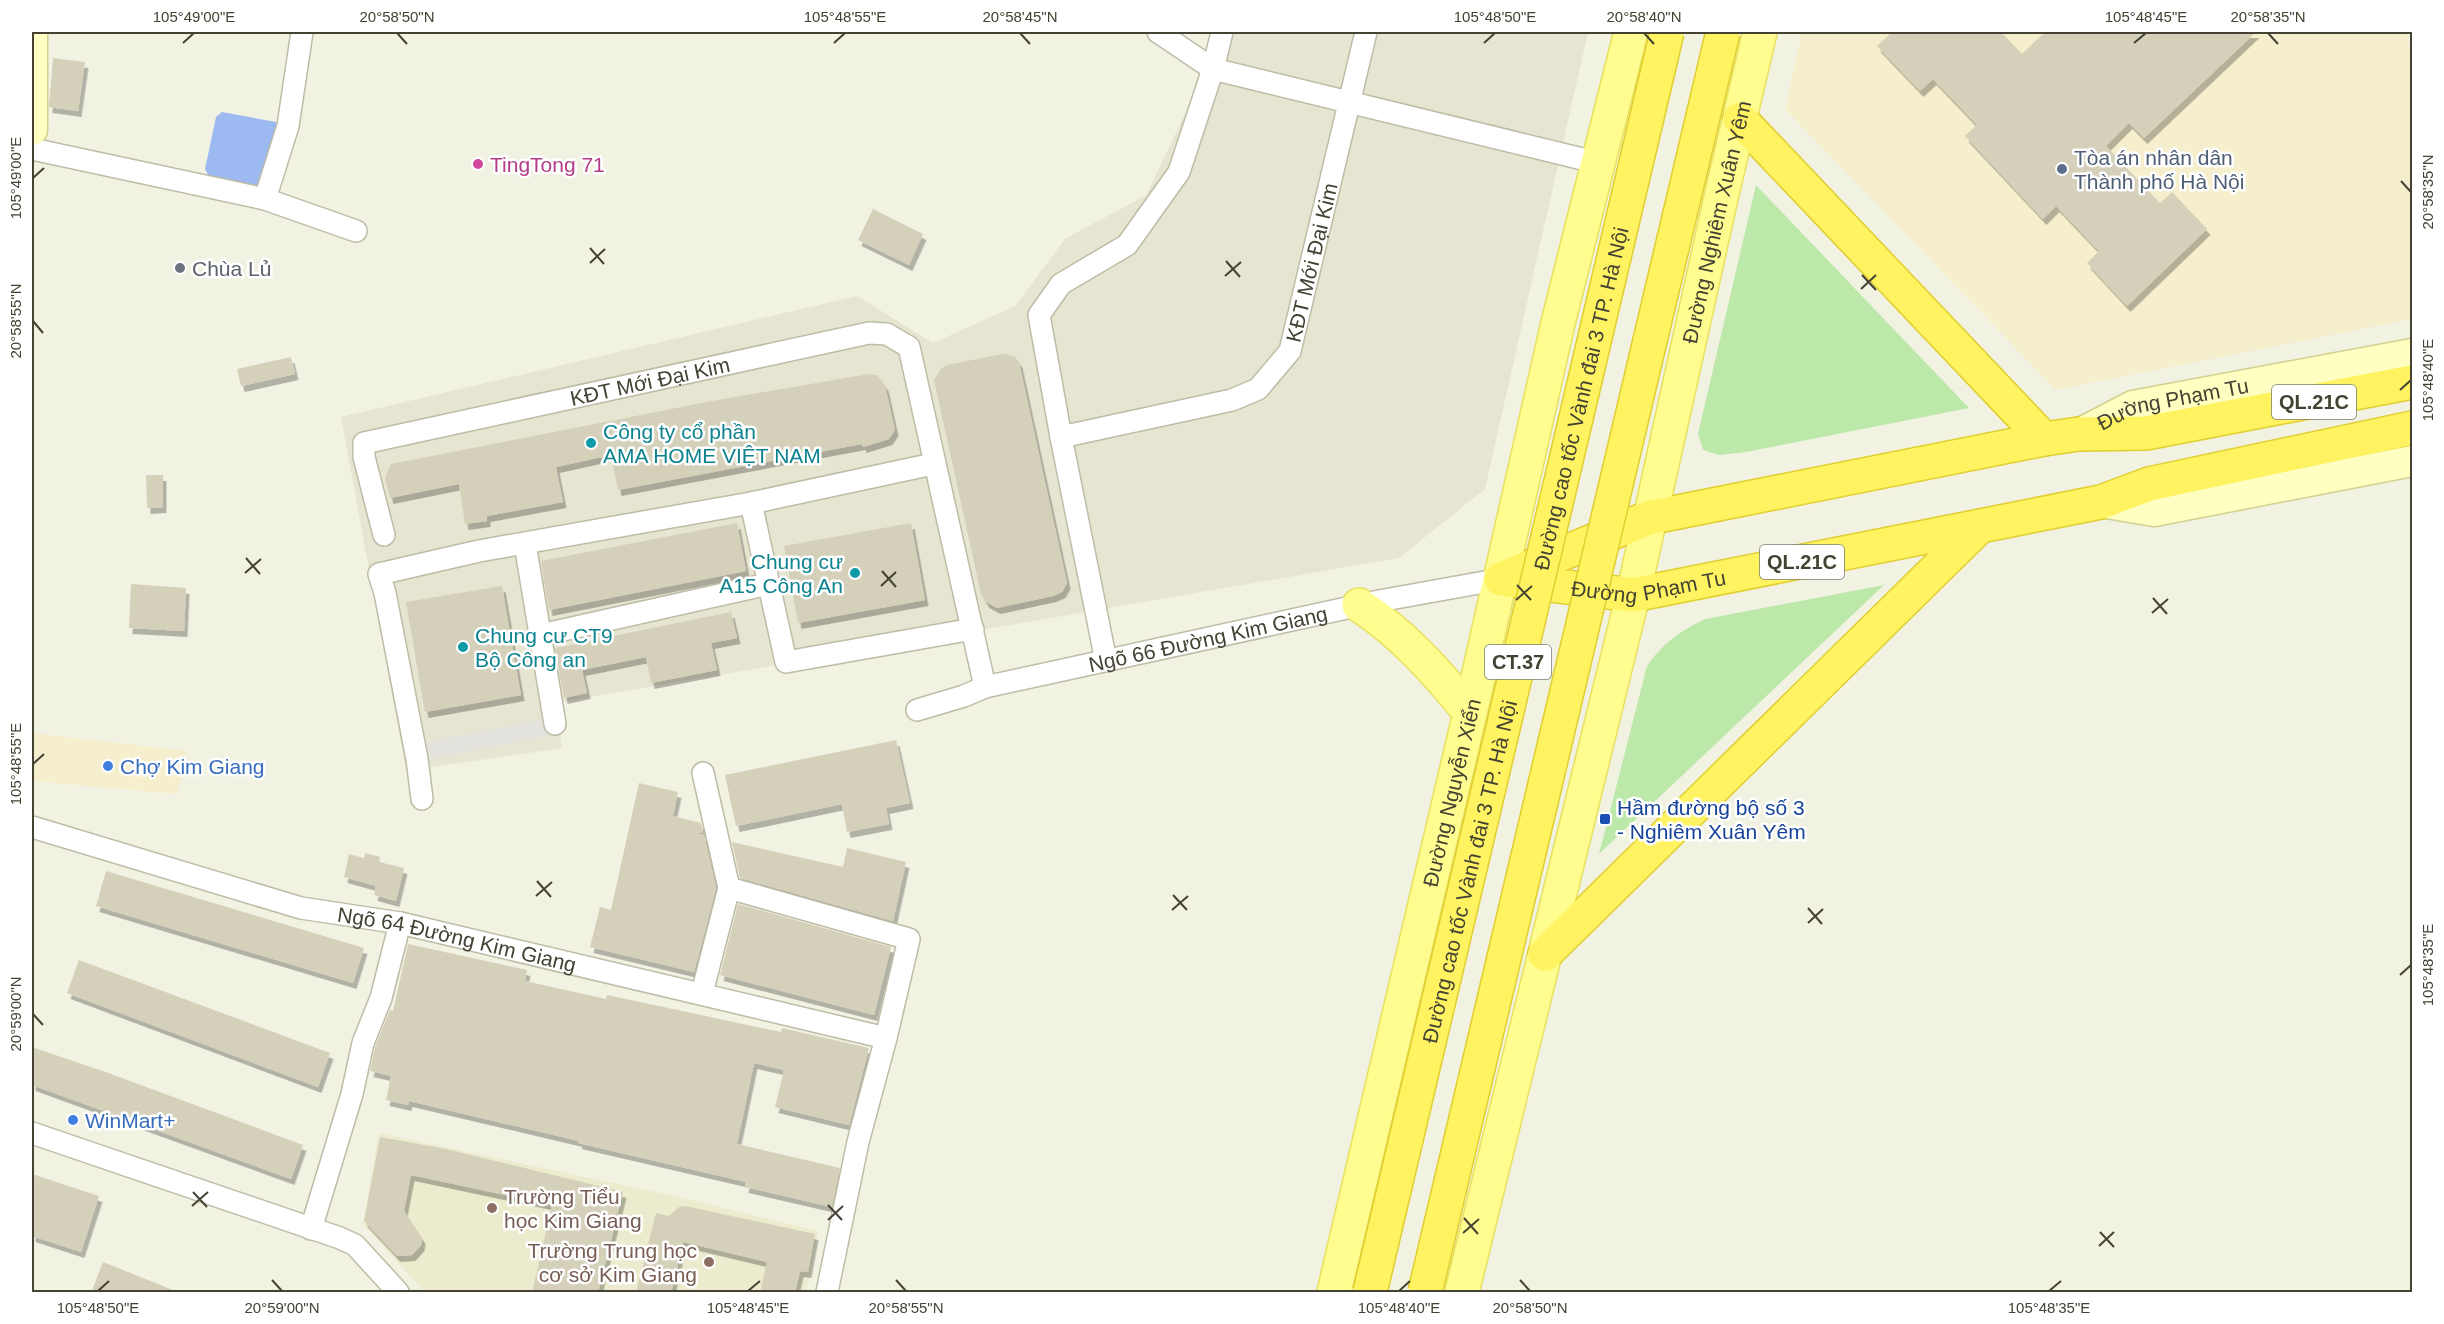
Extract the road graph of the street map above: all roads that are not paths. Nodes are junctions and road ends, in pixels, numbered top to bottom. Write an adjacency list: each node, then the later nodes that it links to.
1 (302, 32): 16 (street)
2 (1158, 32): 10 (street)
3 (1222, 32): 10 (street)
4 (1366, 32): 11 (street, KĐT Mới Đại Kim)
5 (1631, 32): 15 (main road)
6 (1667, 32): 57 (highway, Đường cao tốc Vành đai 3 TP. Hà Nội / CT.37, bridge)
7 (1723, 32): 58 (highway, CT.37, bridge)
8 (1760, 32): 12 (main road, Đường Nghiêm Xuân Yêm)
9 (32, 33): 13 (main road)
10 (1213, 69): 11 (street); 22 (street)
11 (1350, 104): 15 (street); 22 (street, KĐT Mới Đại Kim)
12 (1740, 119): 23 (highway); 28 (main road, Đường Nghiêm Xuân Yêm)
13 (32, 130)
14 (32, 149): 16 (street)
15 (1599, 163): 32 (main road, Đường Nguyễn Xiển)
16 (266, 199): 17 (street)
17 (356, 231)
18 (2412, 354): 21 (main road, Đường Phạm Tu)
19 (2412, 382): 21 (highway, Đường Phạm Tu / QL.21C)
20 (2412, 428): 26 (highway, Đường Phạm Tu / QL.21C)
21 (2079, 434): 23 (highway, Đường Phạm Tu / QL.21C)
22 (1061, 437): 38 (street)
23 (2044, 439): 28 (highway, Đường Phạm Tu / QL.21C)
24 (2412, 461): 26 (main road, Đường Phạm Tu)
25 (933, 464): 27 (street); 30 (street, KĐT Mới Đại Kim); 36 (street, KĐT Mới Đại Kim)
26 (2101, 502): 29 (highway, Đường Phạm Tu / QL.21C)
27 (751, 503): 31 (street); 33 (street)
28 (1648, 518): 32 (highway, Đường Phạm Tu / QL.21C); 34 (main road)
29 (1979, 527): 34 (highway, Đường Phạm Tu / QL.21C); 48 (highway)
30 (384, 535)
31 (525, 544): 37 (street); 44 (street)
32 (1501, 579): 34 (highway, Đường Phạm Tu / QL.21C); 35 (street, Ngõ 66 Đường Kim Giang); 41 (main road, Đường Nguyễn Xiển)
33 (768, 584): 36 (street); 37 (street)
34 (1633, 595): 48 (main road)
35 (1359, 605): 38 (street, Ngõ 66 Đường Kim Giang); 41 (main road)
36 (973, 629): 39 (street, KĐT Mới Đại Kim)
37 (541, 635): 42 (street)
38 (1106, 661): 39 (street, Ngõ 66 Đường Kim Giang)
39 (985, 687): 40 (street, Ngõ 66 Đường Kim Giang)
40 (917, 710)
41 (1470, 712): 56 (main road, Đường Nguyễn Xiển)
42 (555, 724)
43 (703, 773): 46 (street)
44 (422, 799)
45 (32, 827): 47 (street, Ngõ 64 Đường Kim Giang)
46 (729, 888): 49 (street); 50 (street)
47 (400, 923): 49 (street, Ngõ 64 Đường Kim Giang); 53 (street)
48 (1545, 954): 52 (main road)
49 (702, 993): 50 (street, Ngõ 64 Đường Kim Giang)
50 (886, 1038): 55 (street)
51 (32, 1133): 53 (street)
52 (1494, 1161): 59 (main road); 60 (main road)
53 (315, 1234): 54 (street)
54 (398, 1293)
55 (827, 1293)
56 (1334, 1293)
57 (1370, 1293)
58 (1425, 1293)
59 (1434, 1293)
60 (1462, 1293)

